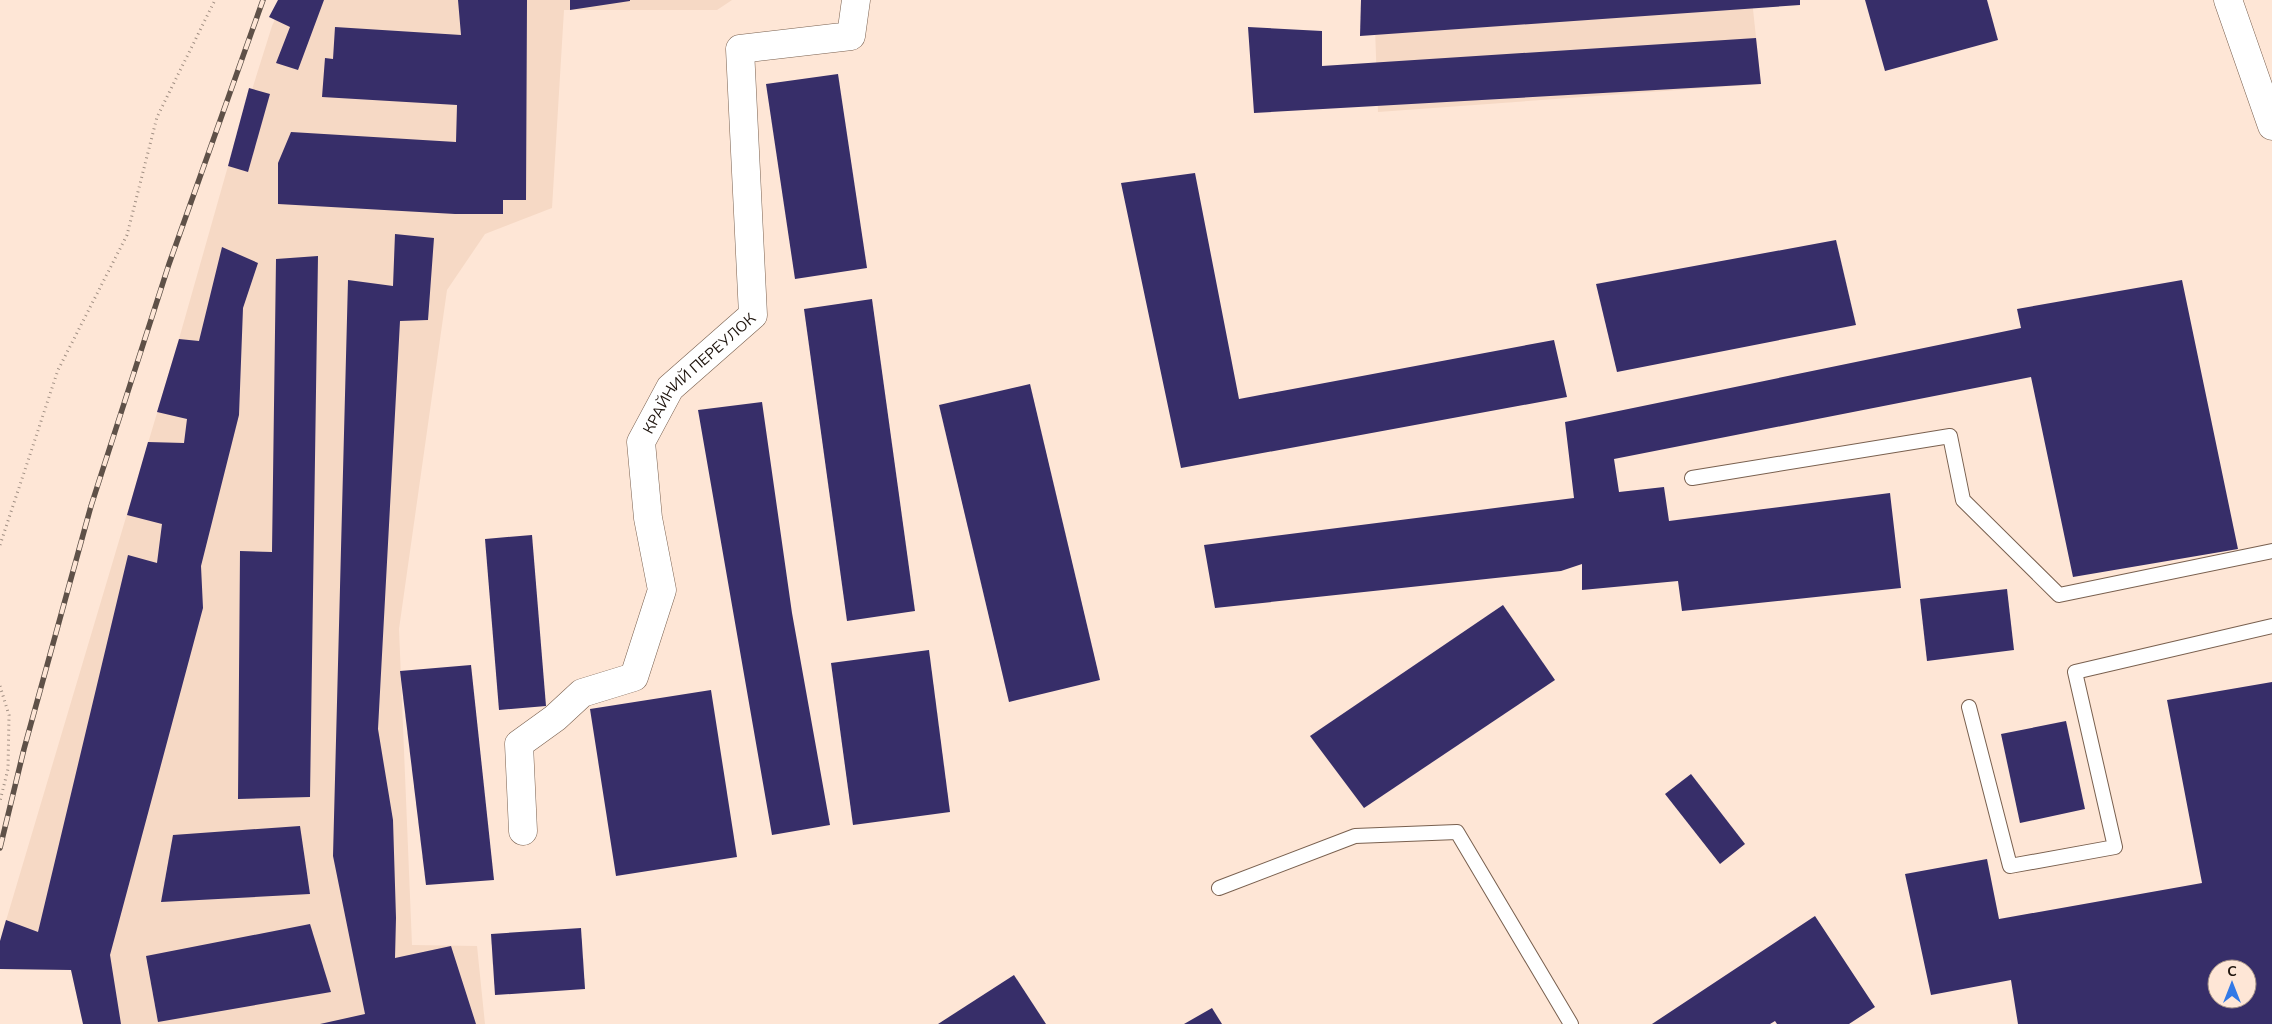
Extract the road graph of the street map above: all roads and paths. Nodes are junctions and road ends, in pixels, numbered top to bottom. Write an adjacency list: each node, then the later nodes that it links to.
1 (215, 0): 7 (path)
2 (856, 0): 13 (street, КРАЙНИЙ ПЕРЕУЛОК)
3 (2228, 0): 4 (street)
4 (2264, 79): 5 (street)
5 (2272, 126)
6 (1692, 478): 8 (lane)
7 (0, 545)
8 (2272, 551)
9 (2272, 626): 11 (lane)
10 (0, 686): 12 (path)
11 (1969, 707)
12 (0, 800)
13 (523, 831)
14 (1219, 888): 15 (lane)
15 (1571, 1024)

